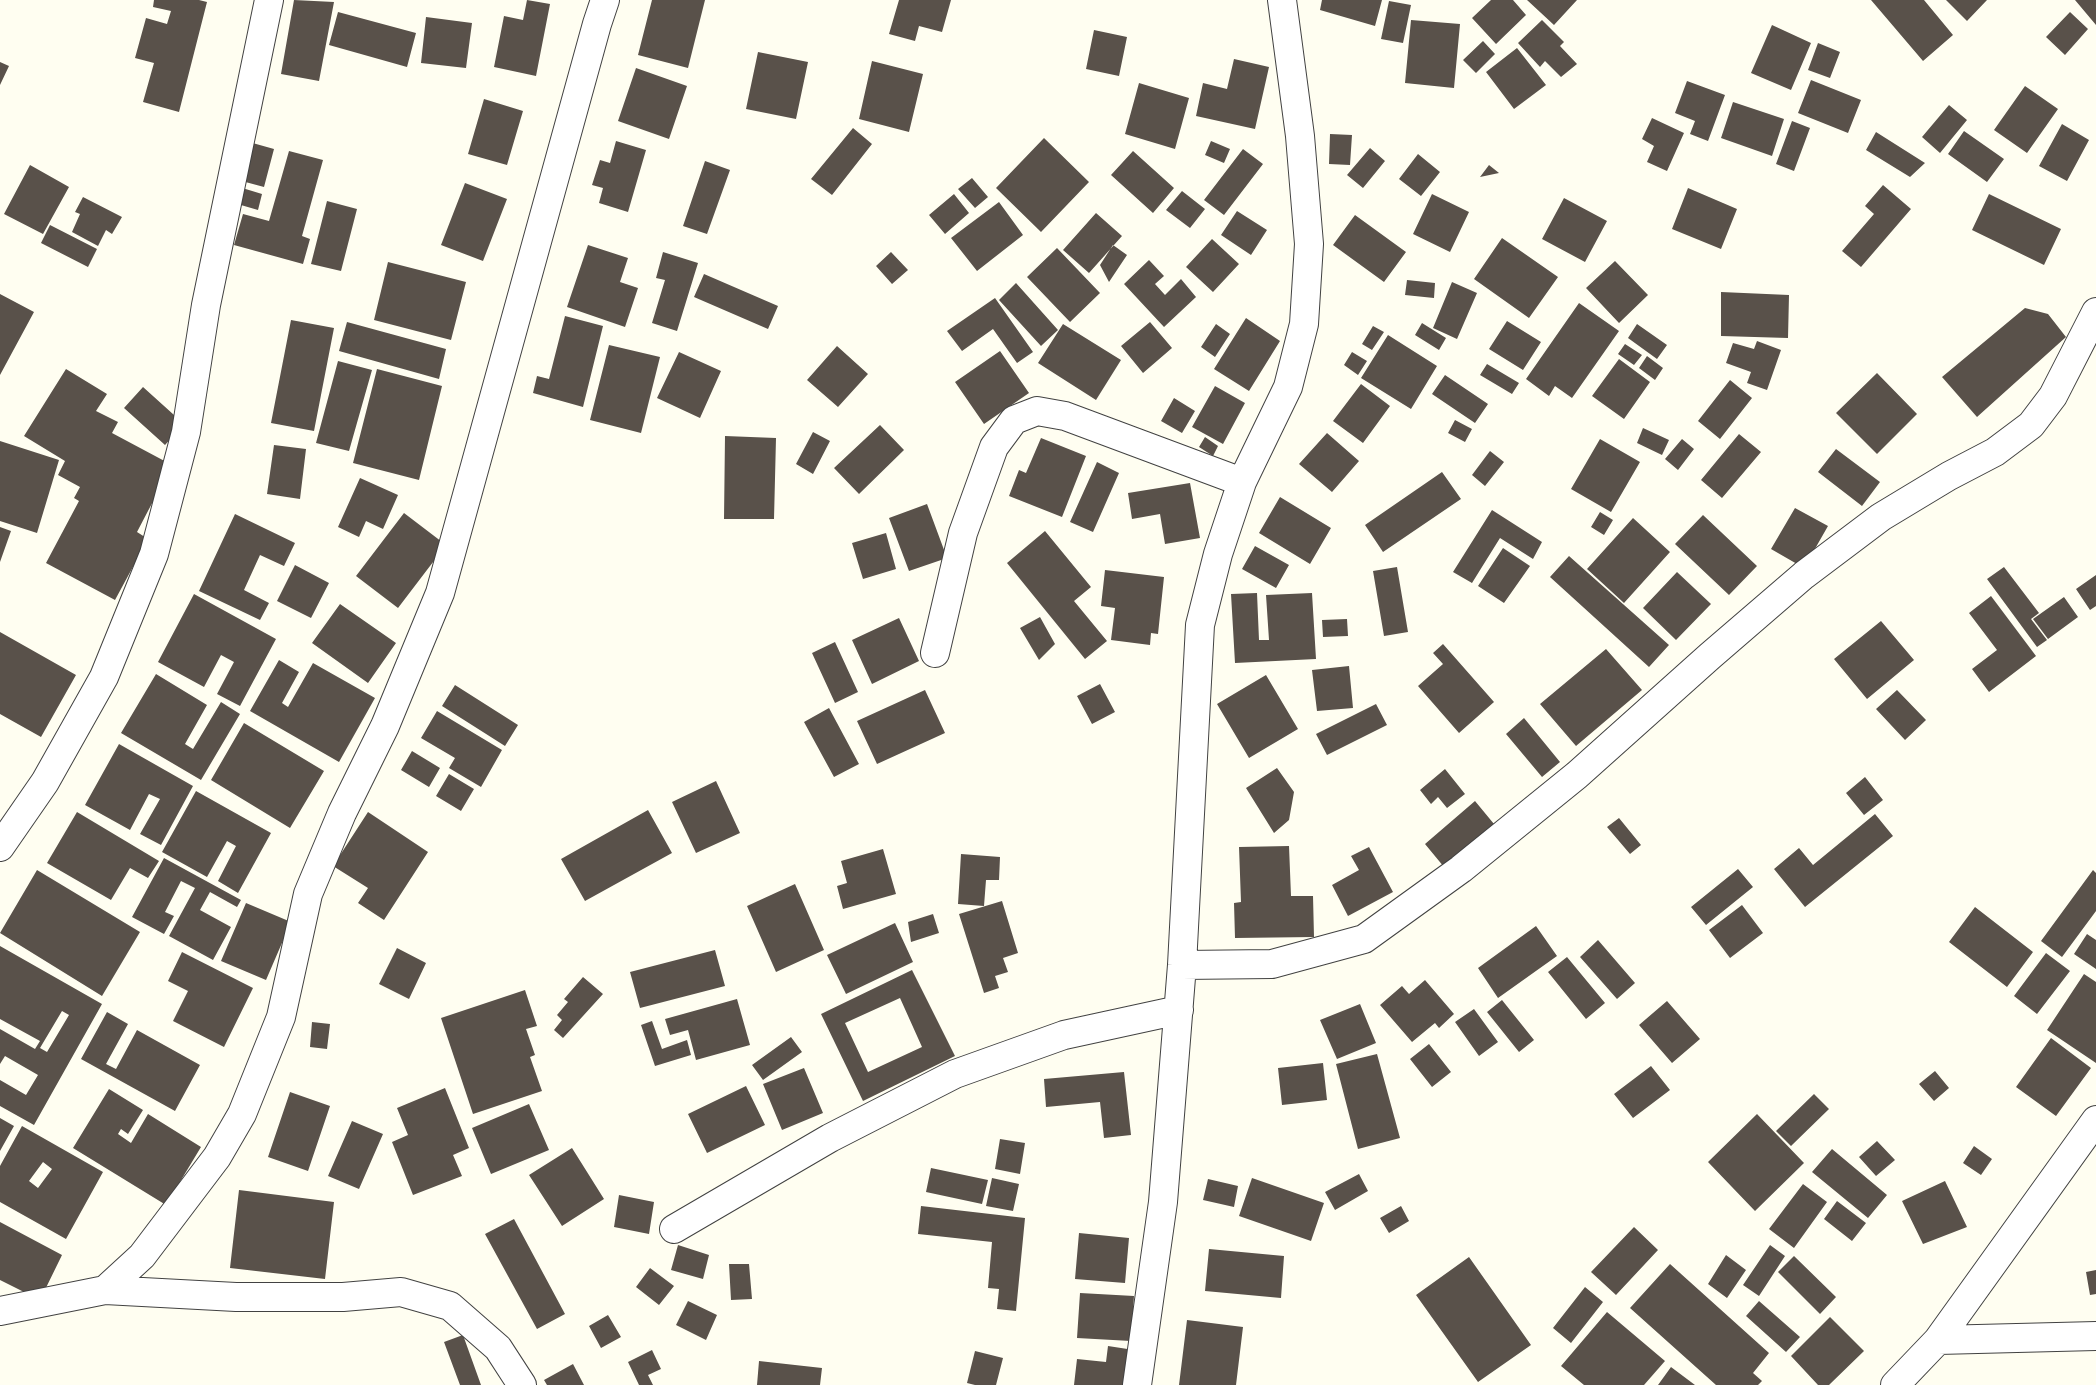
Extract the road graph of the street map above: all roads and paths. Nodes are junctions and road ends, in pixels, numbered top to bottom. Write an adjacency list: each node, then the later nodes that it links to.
1 (269, 0): 7 (street)
2 (606, 0): 12 (street)
3 (1282, 0): 5 (street)
4 (2096, 312): 8 (street)
5 (1242, 482): 6 (street); 8 (street)
6 (935, 653)
7 (0, 847)
8 (1182, 965): 9 (street)
9 (1179, 1010): 11 (street); 17 (street)
10 (2096, 1120): 15 (street)
11 (674, 1229)
12 (105, 1290): 13 (street); 16 (street)
13 (0, 1311)
14 (2096, 1336): 15 (street)
15 (1938, 1340): 18 (street)
16 (522, 1385)
17 (1137, 1385)
18 (1895, 1385)

